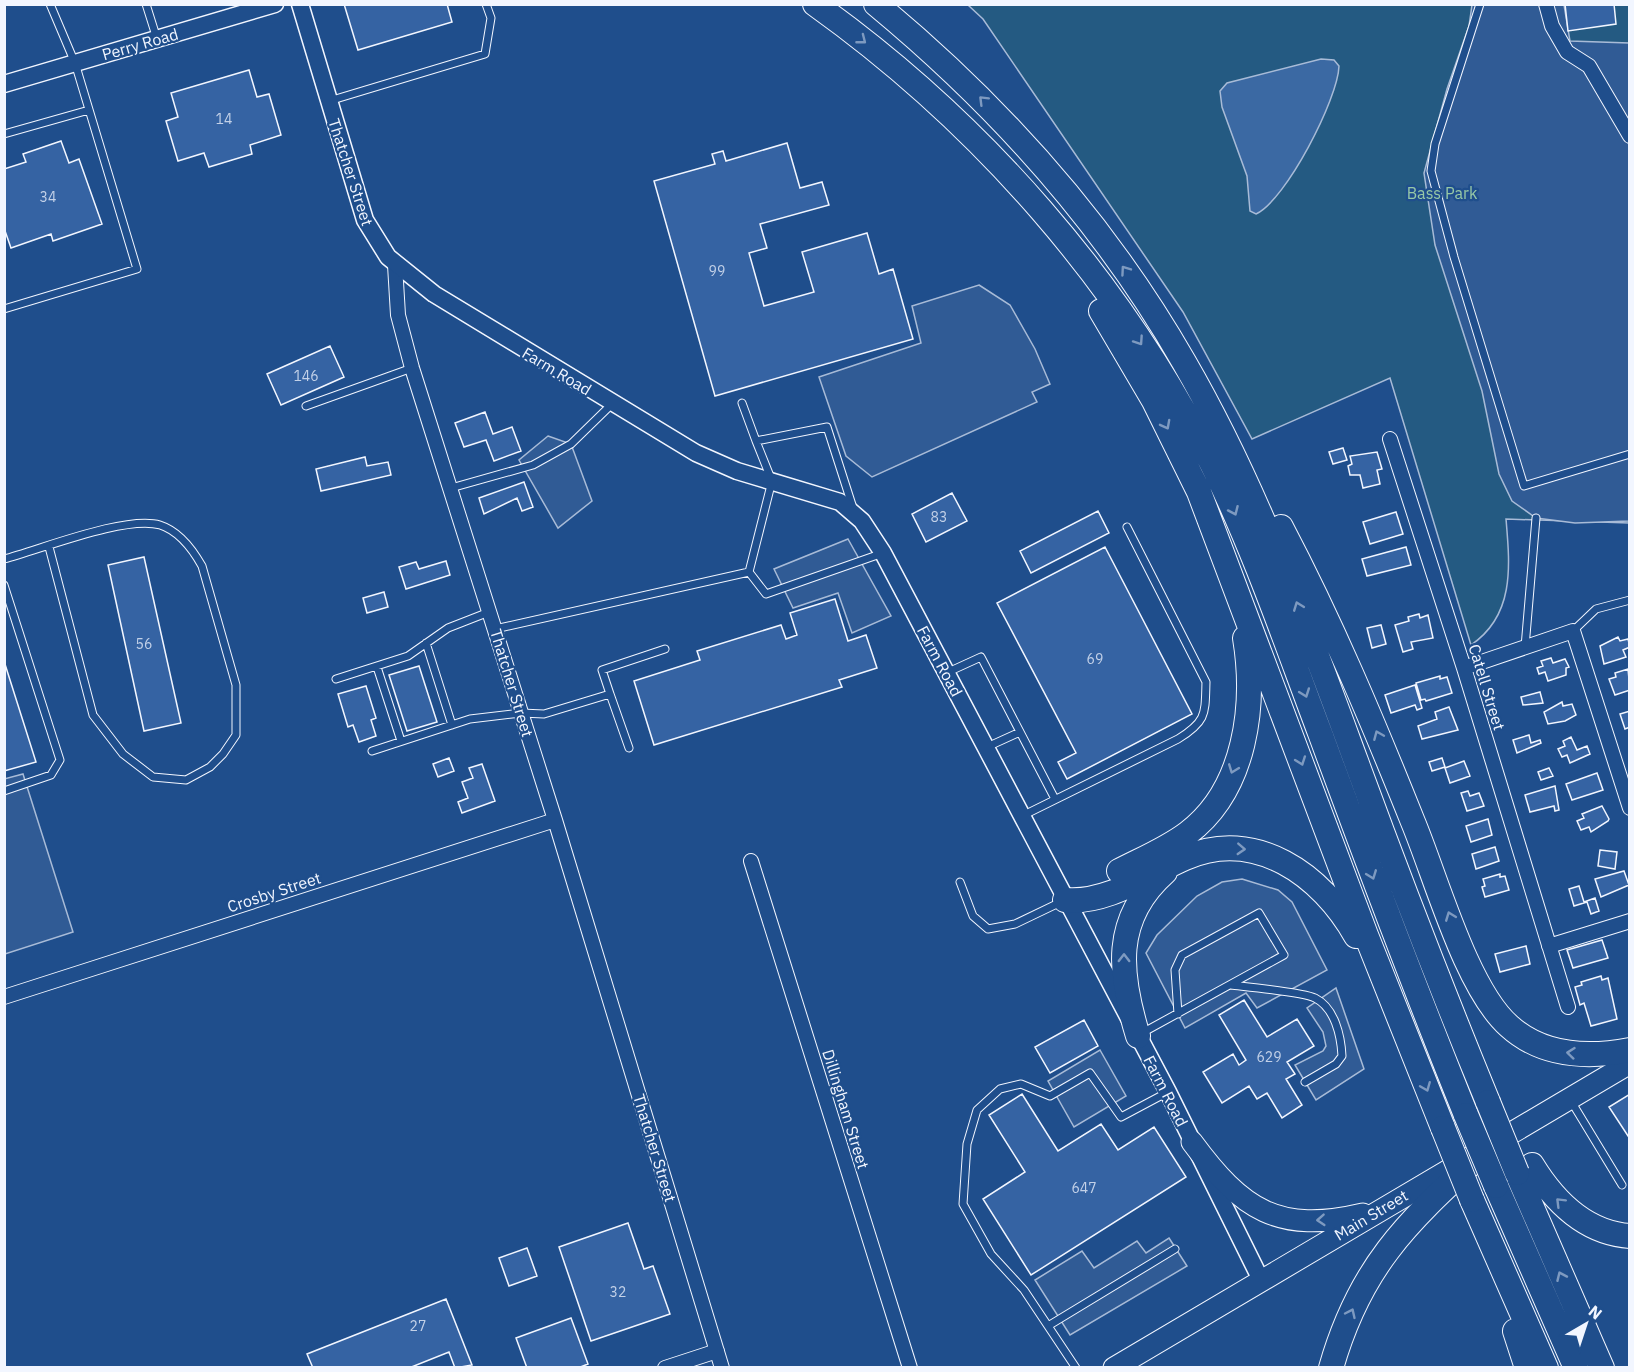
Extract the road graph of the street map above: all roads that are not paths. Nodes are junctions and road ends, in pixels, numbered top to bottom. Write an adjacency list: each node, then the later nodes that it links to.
1 (50, 4): 11 (lane)
2 (146, 4): 10 (lane)
3 (275, 4): 10 (street, Perry Road)
4 (300, 4): 13 (street, Thatcher Street)
5 (486, 4): 13 (lane)
6 (815, 4): 17 (highway, one-way to 17)
7 (876, 4): 20 (highway, one-way to 7)
8 (1480, 4): 27 (lane)
9 (1546, 4): 16 (street)
10 (157, 39): 11 (street, Perry Road)
11 (75, 63): 12 (street, Perry Road); 14 (lane)
12 (4, 84)
13 (328, 101): 18 (street, Thatcher Street)
14 (89, 110): 15 (lane); 19 (lane)
15 (4, 134)
16 (1629, 136)
17 (998, 164): 34 (highway, one-way to 34); 99 (highway, one-way to 99, bridge)
18 (395, 265): 21 (street, Thatcher Street); 23 (street, Farm Road)
19 (4, 309)
20 (1169, 336): 75 (highway, one-way to 20); 82 (highway, one-way to 20, bridge)
21 (412, 368): 24 (lane); 29 (street, Thatcher Street)
22 (742, 403): 26 (lane)
23 (612, 404): 28 (street, Farm Road); 29 (lane)
24 (306, 406)
25 (1390, 439): 47 (street, Catell Street)
26 (756, 441): 28 (lane); 30 (lane)
27 (1629, 454)
28 (772, 481): 30 (street, Farm Road); 37 (lane)
29 (451, 488): 40 (street, Thatcher Street)
30 (855, 513): 35 (street, Farm Road)
31 (1536, 518): 44 (lane)
32 (1127, 527): 59 (lane)
33 (49, 547): 33 (lane); 36 (lane)
34 (1222, 548): 66 (highway, one-way to 66); 74 (highway, one-way to 74)
35 (882, 553): 37 (lane); 48 (street, Farm Road)
36 (4, 559)
37 (749, 572): 41 (lane)
38 (4, 585): 58 (lane)
39 (1629, 600): 42 (lane)
40 (489, 612): 41 (street, Thatcher Street); 43 (lane)
41 (495, 629): 51 (street, Thatcher Street)
42 (1573, 631): 44 (street); 60 (street)
43 (426, 643): 46 (lane); 52 (lane)
44 (1525, 647): 47 (street)
45 (665, 649): 50 (lane)
46 (377, 667): 49 (lane); 54 (lane)
47 (1464, 668): 68 (street, Catell Street)
48 (946, 673): 53 (lane); 56 (street, Farm Road)
49 (336, 679)
50 (610, 694): 51 (lane); 55 (lane)
51 (521, 713): 52 (lane); 62 (street, Thatcher Street)
52 (452, 725): 54 (lane)
53 (1020, 732): 56 (lane); 59 (lane)
54 (401, 741): 57 (lane)
55 (629, 748)
56 (985, 748): 61 (street, Farm Road)
57 (372, 751)
58 (4, 791)
59 (1055, 800): 61 (lane)
60 (1629, 808)
61 (1021, 816): 66 (street, Farm Road)
62 (555, 820): 70 (street, Crosby Street); 90 (street, Thatcher Street)
63 (1184, 858): 66 (highway); 73 (highway, one-way to 63); 74 (highway, one-way to 74)
64 (751, 861): 93 (street, Dillingham Street)
65 (960, 882): 66 (lane)
66 (1065, 900): 73 (street, Farm Road)
67 (1629, 921): 68 (street)
68 (1549, 946): 71 (street, Catell Street)
69 (1231, 985): 72 (lane); 72 (lane); 77 (lane)
70 (4, 997)
71 (1568, 1007)
72 (1178, 1014): 73 (lane)
73 (1138, 1036): 78 (street, Farm Road)
74 (1409, 1045): 84 (highway, one-way to 84, bridge)
75 (1629, 1050)
76 (1629, 1063): 79 (main road, Main Street)
77 (1305, 1082)
78 (1168, 1092): 80 (street, Farm Road); 89 (lane)
79 (1569, 1098): 81 (main road, Main Street); 83 (lane)
80 (1192, 1142): 85 (main road, one-way to 80); 88 (street, Farm Road)
81 (1492, 1144): 85 (main road, Main Street); 96 (highway, one-way to 81)
82 (1525, 1169): 86 (highway, one-way to 82); 100 (highway, one-way to 82)
83 (1622, 1185)
84 (1472, 1200): 97 (highway); 98 (highway)
85 (1378, 1211): 88 (main road, Main Street)
86 (1629, 1236)
87 (1175, 1249): 89 (lane)
88 (1261, 1280): 95 (main road, Main Street)
89 (1048, 1326): 94 (lane)
90 (717, 1351): 91 (street); 92 (street, Thatcher Street)
91 (665, 1368)
92 (722, 1368)
93 (910, 1368)
94 (1076, 1368)
95 (1114, 1368)
96 (1331, 1368)
97 (1527, 1368)
98 (1546, 1368)
99 (1576, 1368)
100 (1602, 1368)

